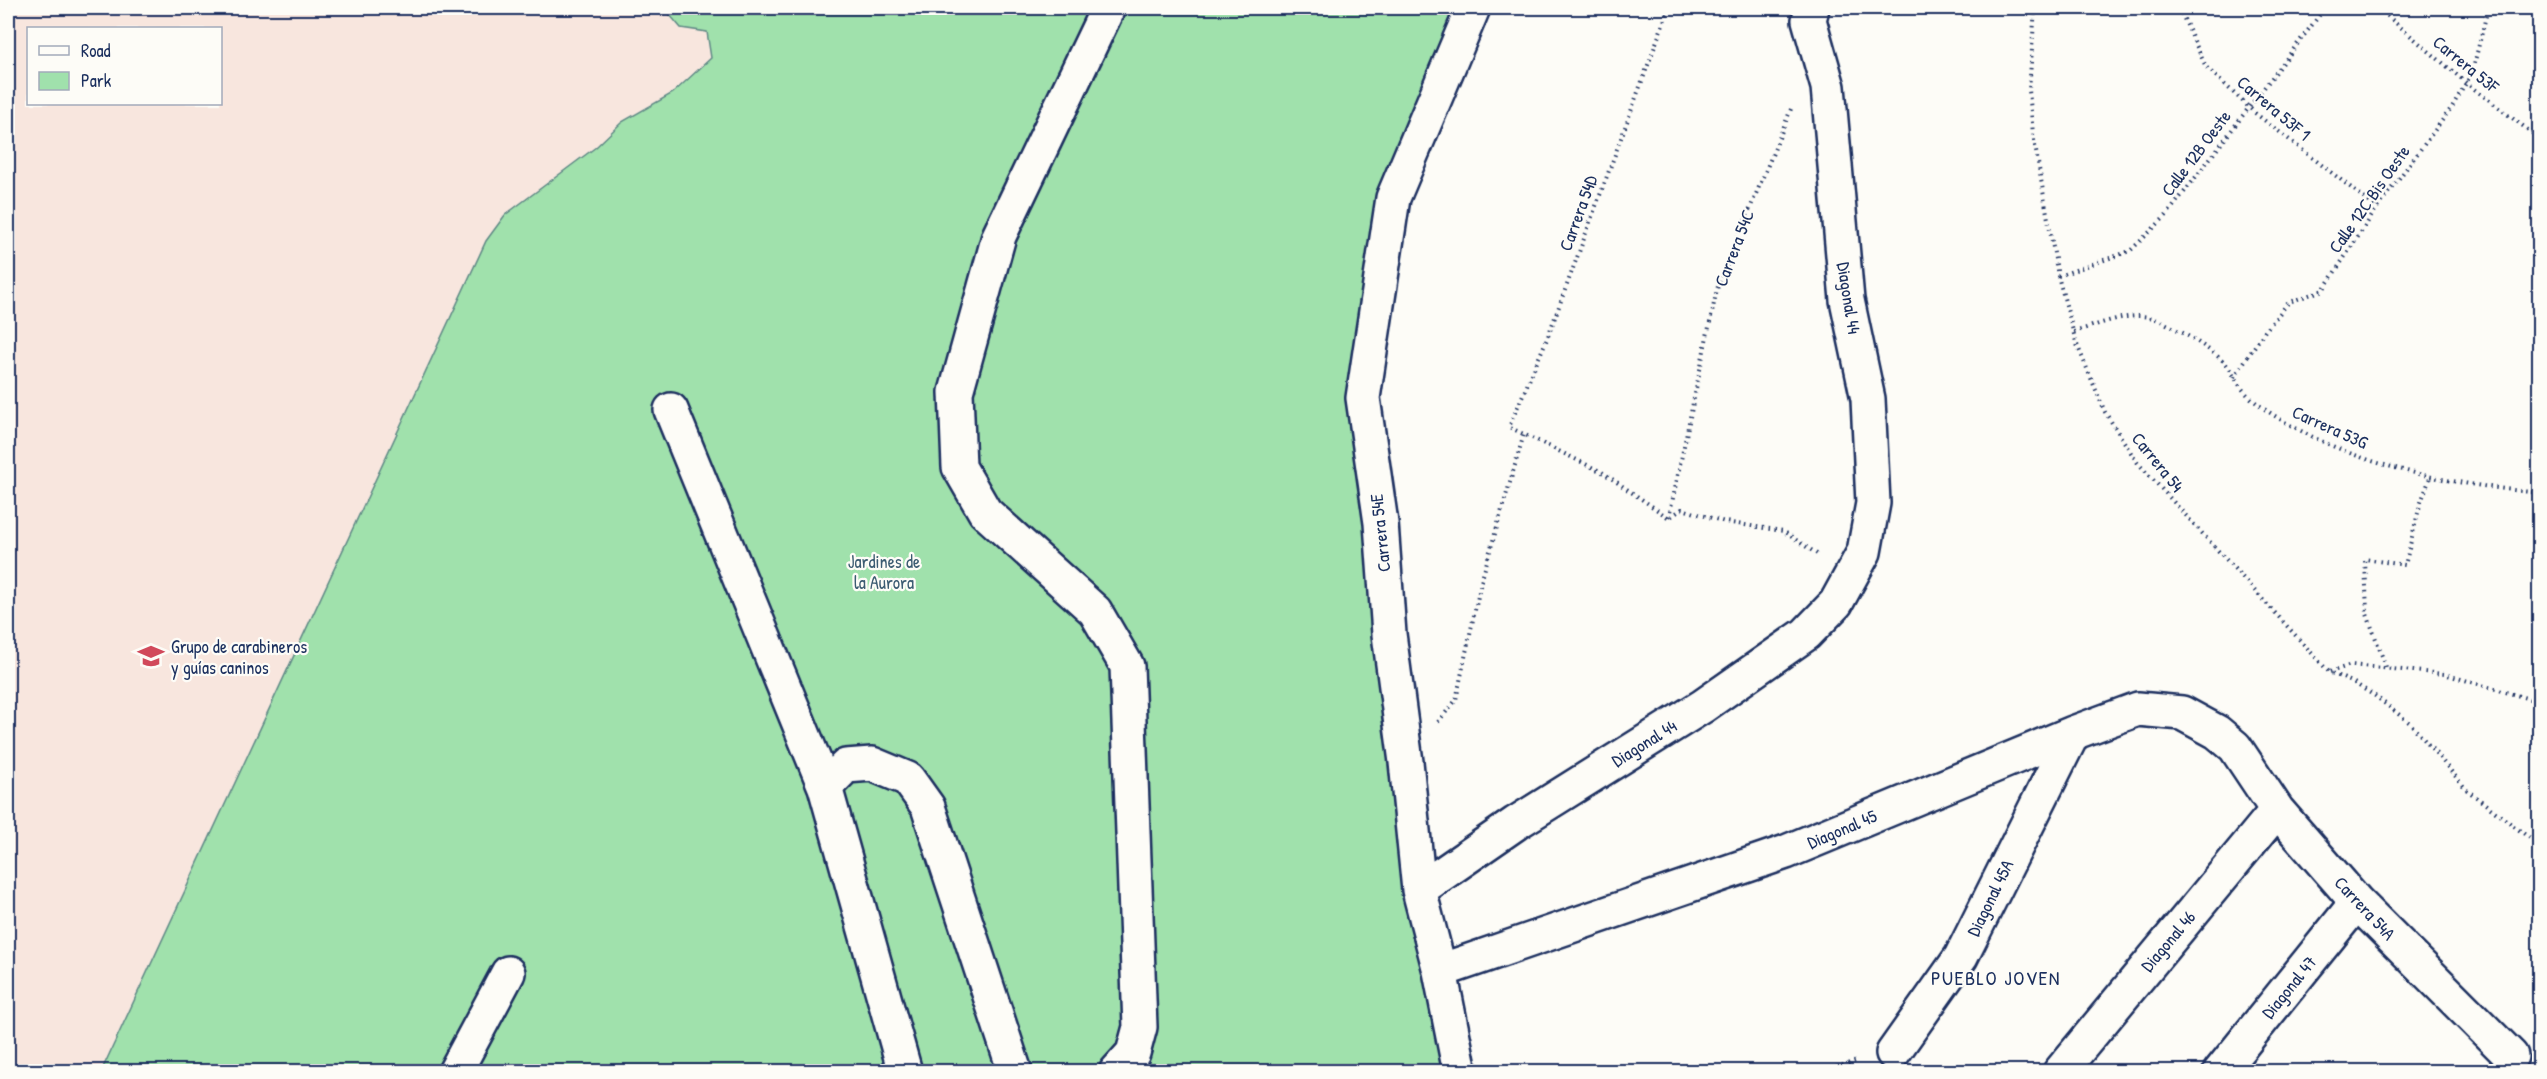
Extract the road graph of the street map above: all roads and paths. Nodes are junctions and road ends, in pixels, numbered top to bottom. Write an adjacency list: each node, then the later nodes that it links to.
1 (1108, 8): 44 (street)
2 (1473, 8): 31 (street, Carrera 54E)
3 (1669, 8): 21 (path, Carrera 54D)
4 (1812, 8): 11 (street)
5 (2035, 8): 17 (path, Carrera 54)
6 (2179, 8): 12 (path, Carrera 53F 1)
7 (2325, 8): 12 (path, Calle 12B Oeste)
8 (2378, 8): 10 (path, Carrera 53F)
9 (2488, 8): 10 (path, Calle 12C Bis Oeste)
10 (2467, 83): 14 (path, Carrera 53F); 16 (path, Calle 12C Bis Oeste)
11 (1828, 87): 24 (path, Carrera 54C); 25 (street, Diagonal 44)
12 (2248, 106): 16 (path, Carrera 53F 1); 17 (path, Calle 12B Oeste)
13 (2540, 110): 14 (path)
14 (2532, 133): 15 (path, Carrera 53F)
15 (2540, 139)
16 (2377, 208): 19 (path, Calle 12C Bis Oeste)
17 (2058, 276): 18 (path, Carrera 54)
18 (2074, 332): 19 (path, Carrera 53G); 27 (path, Carrera 54)
19 (2234, 377): 22 (path, Carrera 53G)
20 (671, 410): 32 (street)
21 (1524, 434): 24 (path); 31 (path)
22 (2430, 478): 23 (path, Carrera 53G); 26 (path)
23 (2540, 493)
24 (1669, 518): 25 (path)
25 (1851, 576): 35 (street, Diagonal 44)
26 (2386, 667): 27 (path); 28 (path)
27 (2330, 672): 34 (path)
28 (2540, 702)
29 (2073, 733): 30 (street, Diagonal 45); 37 (street, Diagonal 45); 39 (street, Diagonal 45A)
30 (2235, 747): 33 (street, Carrera 54A)
31 (1406, 762): 35 (street, Carrera 54E)
32 (825, 787): 42 (street); 43 (street)
33 (2277, 810): 36 (street, Carrera 54A); 46 (street, Diagonal 46)
34 (2540, 846)
35 (1419, 890): 37 (street, Carrera 54E)
36 (2357, 903): 40 (street, Carrera 54A); 47 (street, Diagonal 47)
37 (1440, 971): 45 (street, Carrera 54E)
38 (508, 973): 41 (street)
39 (1893, 1053)
40 (2511, 1056)
41 (455, 1071)
42 (904, 1071)
43 (1015, 1071)
44 (1116, 1071)
45 (1461, 1071)
46 (2060, 1071)
47 (2220, 1071)

